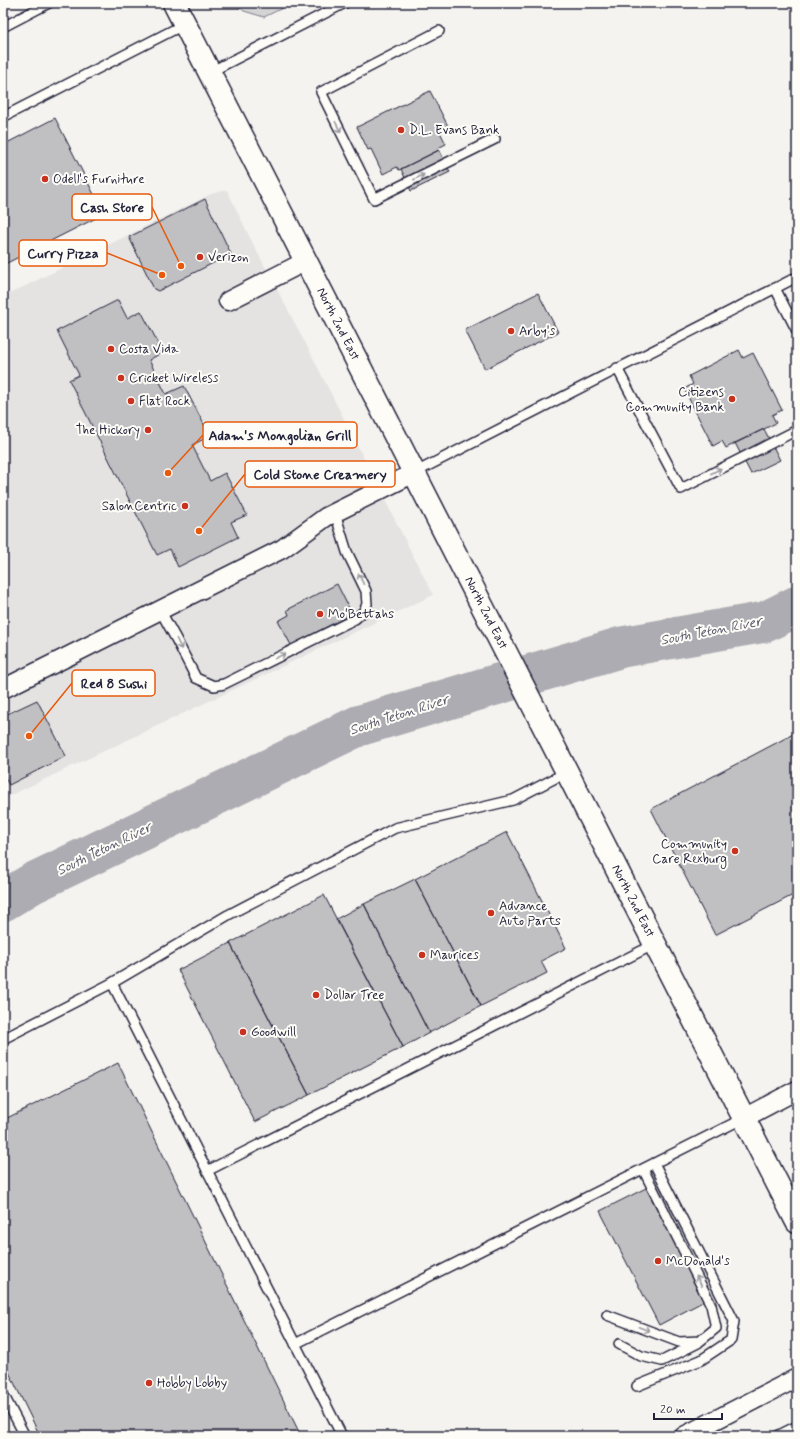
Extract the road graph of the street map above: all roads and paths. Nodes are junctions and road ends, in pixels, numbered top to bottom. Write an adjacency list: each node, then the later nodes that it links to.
1 (49, 3): 5 (lane)
2 (174, 3): 4 (main road, North 2nd East)
3 (346, 3): 7 (lane)
4 (185, 24): 7 (main road, North 2nd East); 8 (lane)
5 (3, 27)
6 (440, 31): 9 (lane, one-way to 9)
7 (210, 72): 10 (main road, North 2nd East)
8 (3, 117)
9 (495, 139)
10 (306, 261): 13 (street); 17 (main road, North 2nd East)
11 (797, 277): 12 (lane)
12 (775, 288): 14 (lane); 15 (lane)
13 (228, 301)
14 (797, 331)
15 (617, 368): 16 (lane, one-way to 16); 17 (lane)
16 (797, 430)
17 (414, 473): 18 (street); 21 (main road, North 2nd East)
18 (335, 513): 19 (street); 19 (lane, one-way to 18)
19 (160, 610): 20 (street)
20 (3, 689)
21 (567, 772): 22 (main road, North 2nd East); 23 (lane)
22 (655, 944): 26 (main road, North 2nd East); 29 (lane)
23 (112, 983): 24 (lane); 29 (lane)
24 (3, 1039)
25 (797, 1090): 26 (street)
26 (744, 1118): 27 (lane); 30 (main road, North 2nd East)
27 (654, 1163): 28 (lane); 36 (lane)
28 (643, 1168): 32 (lane, one-way to 28); 33 (lane)
29 (207, 1171): 33 (lane)
30 (797, 1222)
31 (607, 1315): 32 (lane, one-way to 32)
32 (700, 1341): 34 (lane)
33 (295, 1344): 40 (lane)
34 (620, 1344)
35 (797, 1378): 41 (street)
36 (637, 1386)
37 (3, 1394): 39 (lane)
38 (797, 1426): 42 (lane)
39 (25, 1436)
40 (342, 1436)
41 (684, 1436)
42 (777, 1436)

